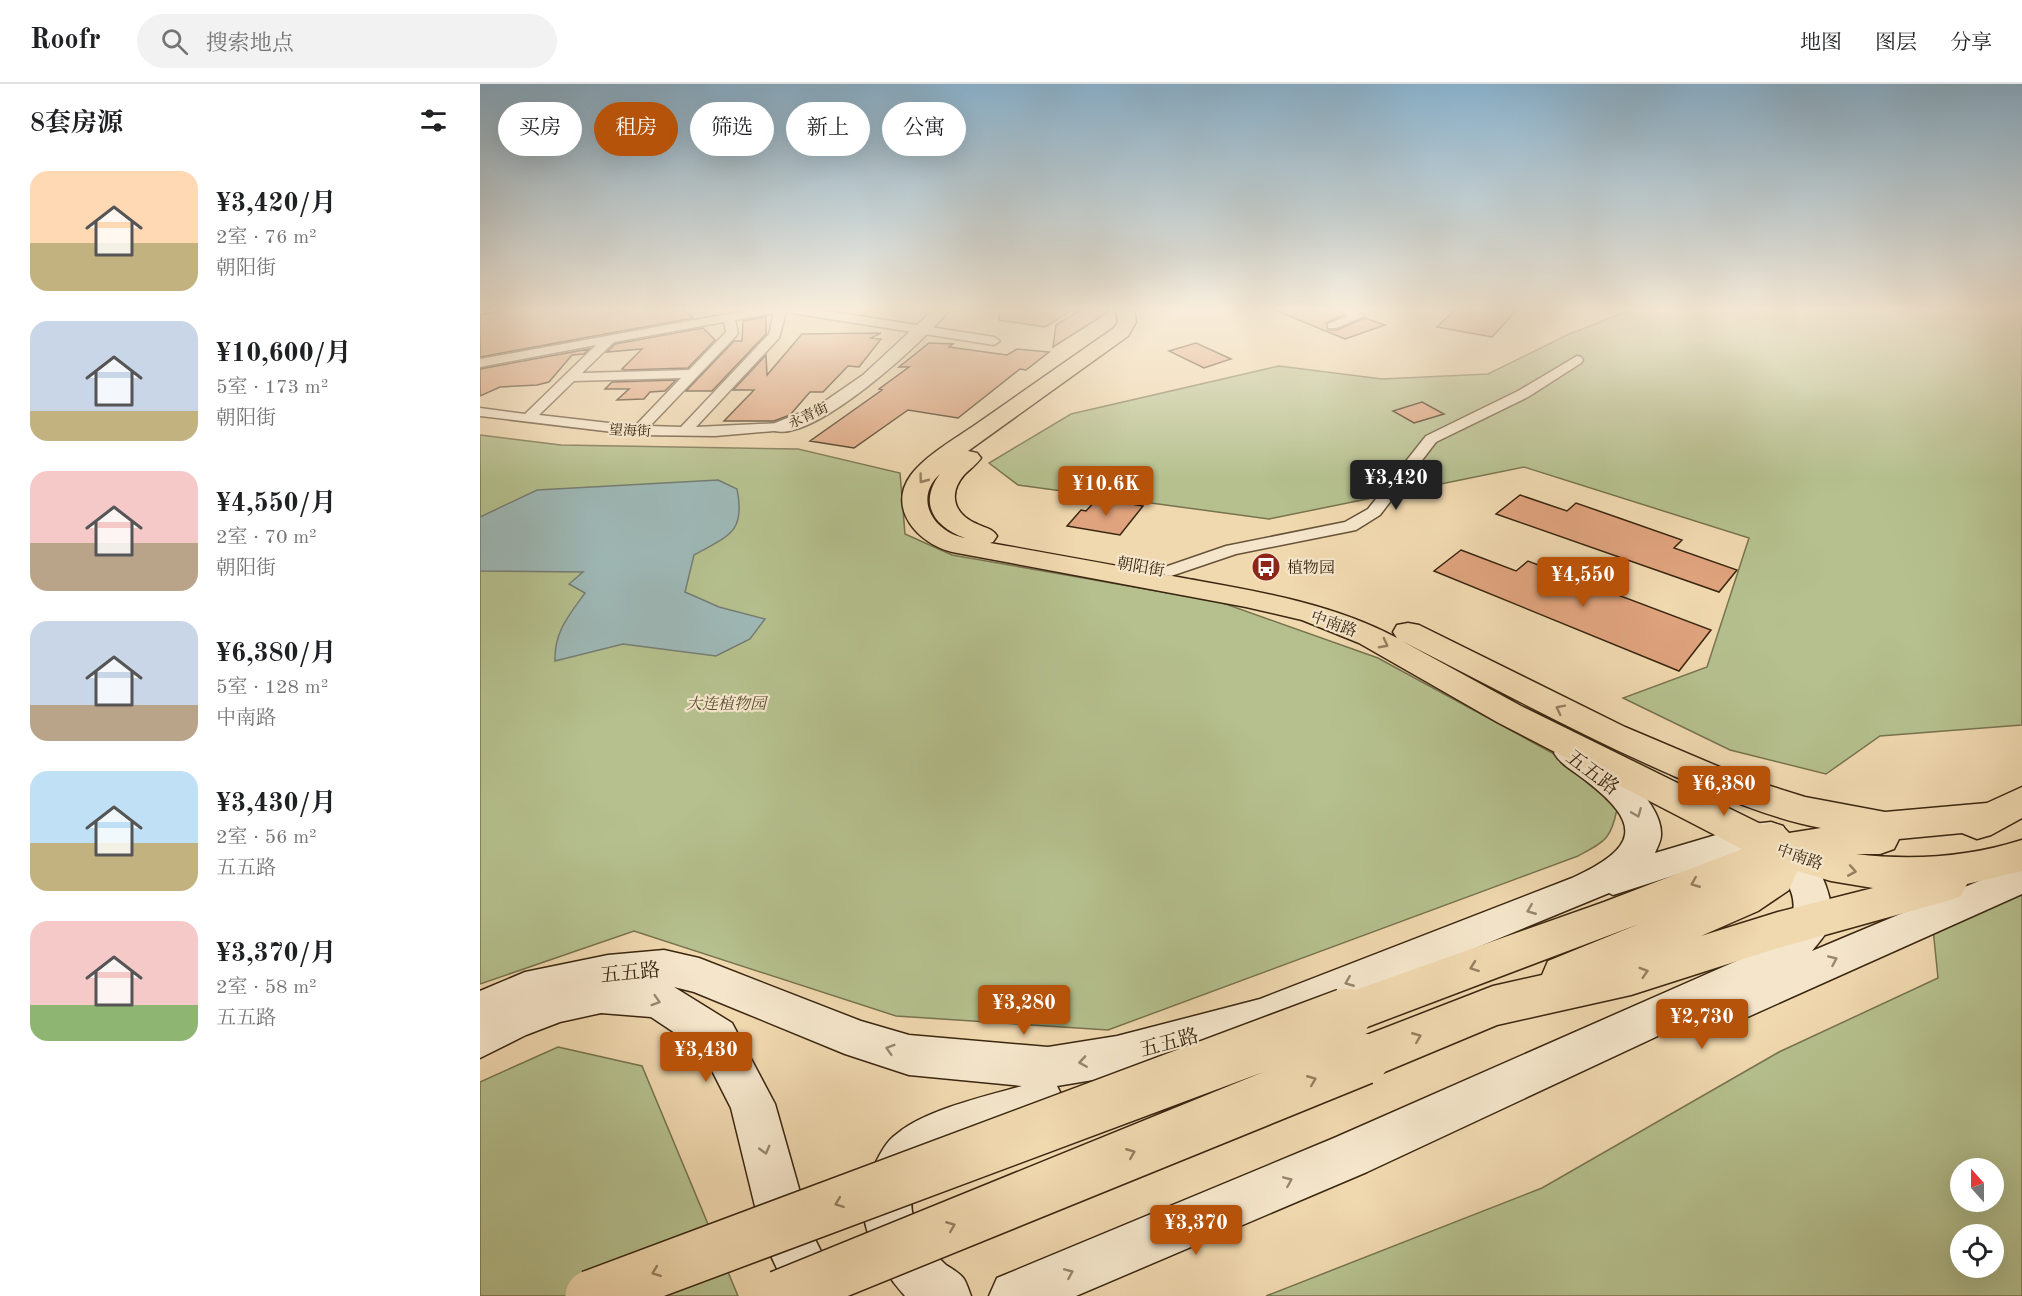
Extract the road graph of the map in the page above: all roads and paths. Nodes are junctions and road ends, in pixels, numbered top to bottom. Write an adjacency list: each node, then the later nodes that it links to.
1 (583, 366): 9 (street)
2 (701, 366): 8 (street)
3 (746, 366): 14 (street)
4 (883, 366): 12 (street, 永青街)
5 (1075, 366): 16 (main road, 中南路, one-way to 16)
6 (1093, 366): 15 (main road, 朝阳街)
7 (1568, 366): 15 (street)
8 (693, 374): 9 (street); 13 (street)
9 (572, 376): 11 (street)
10 (480, 412): 11 (street, 望海街)
11 (528, 418): 13 (street, 望海街)
12 (782, 427): 14 (street, 望海街)
13 (638, 430): 14 (street, 望海街)
14 (684, 432)
15 (1170, 571): 17 (main road, 朝阳街, one-way to 15)
16 (1509, 714): 19 (main road, 中南路); 21 (main road, 五五路, one-way to 21)
17 (1612, 735): 18 (main road); 19 (main road)
18 (2009, 808): 19 (main road)
19 (1767, 840): 20 (main road, 中南路, one-way to 20); 21 (main road); 22 (main road); 23 (main road); 26 (main road, one-way to 26)
20 (2016, 865): 22 (main road); 28 (main road, one-way to 20)
21 (1585, 888): 25 (main road, 五五路, one-way to 25)
22 (1812, 921): 23 (main road, one-way to 22); 28 (main road)
23 (1493, 1006): 26 (main road, one-way to 23)
24 (480, 1011): 25 (main road, 五五路, one-way to 24)
25 (1262, 1017): 32 (main road)
26 (1354, 1036): 29 (main road, one-way to 29, bridge); 30 (main road, one-way to 26, bridge)
27 (480, 1038): 31 (main road, 五五路, one-way to 31)
28 (1350, 1155): 33 (main road, one-way to 28)
29 (591, 1296)
30 (780, 1296)
31 (817, 1296)
32 (945, 1296)
33 (1015, 1296)

